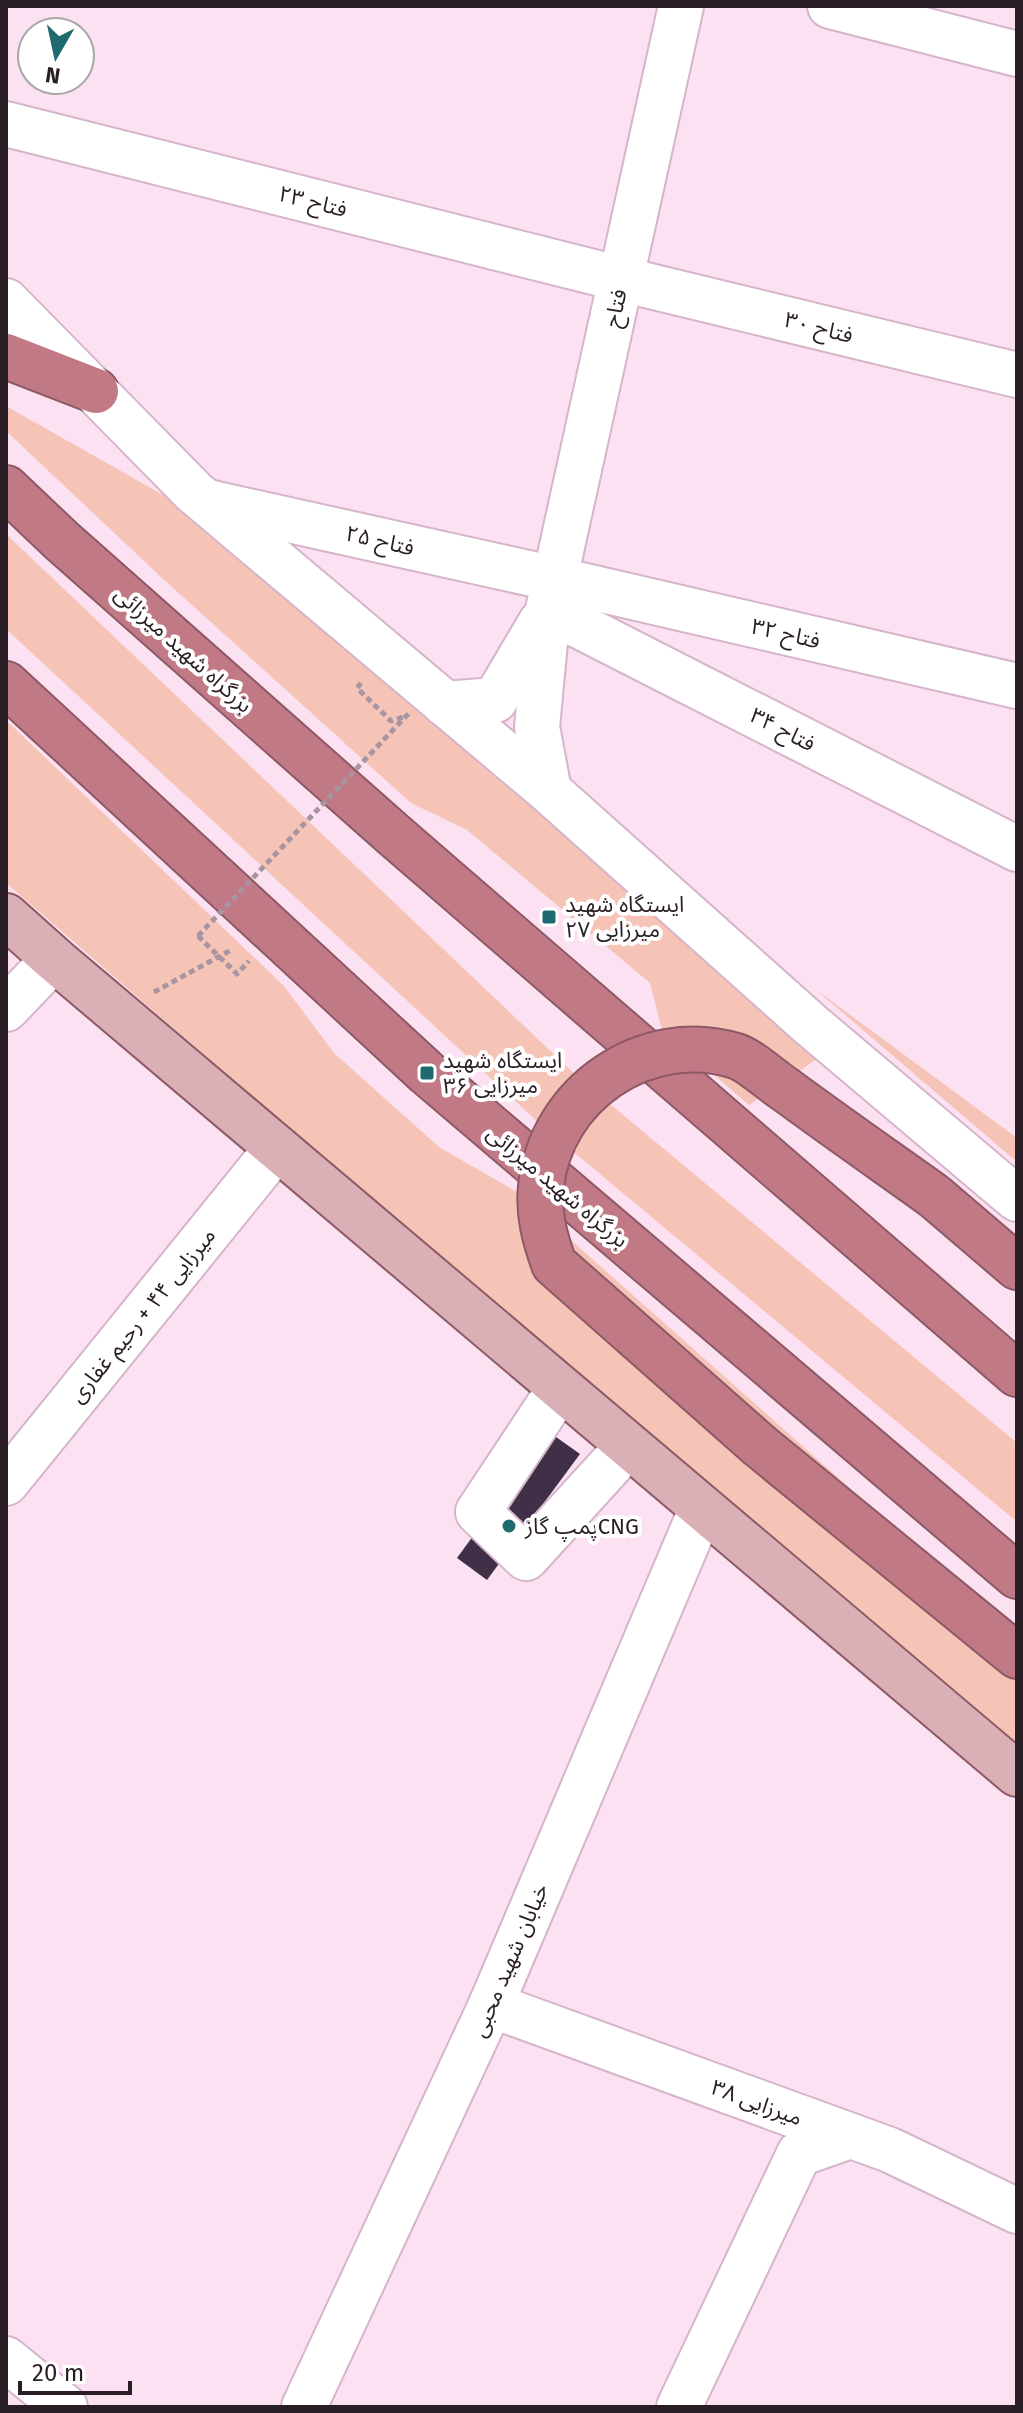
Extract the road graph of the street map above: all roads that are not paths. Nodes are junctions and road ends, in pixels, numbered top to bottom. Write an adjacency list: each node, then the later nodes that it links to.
1 (681, 6): 5 (street, فتاح)
2 (830, 6): 3 (street)
3 (1017, 54)
4 (6, 124): 5 (street, فتاح ۲۳)
5 (621, 279): 8 (street, فتاح ۳۰); 12 (street, فتاح)
6 (6, 301): 9 (street)
7 (6, 356): 9 (highway)
8 (1017, 375)
9 (96, 391): 11 (street)
10 (6, 488): 24 (highway, بزرگراه شهید میرزائی)
11 (206, 501): 12 (street, فتاح ۲۵); 15 (street)
12 (552, 594): 14 (street, فتاح ۳۲); 15 (street, فتاح); 16 (street, فتاح); 17 (street, فتاح ۳۴)
13 (6, 684): 29 (highway, بزرگراه شهید میرزائی)
14 (1017, 686)
15 (428, 708): 16 (street)
16 (549, 791): 22 (street)
17 (1017, 849)
18 (6, 916): 19 (main road)
19 (54, 959): 20 (street); 21 (main road)
20 (6, 1009)
21 (277, 1148): 25 (main road); 27 (street, میرزایی ۴۴ + رحیم غفاری)
22 (1017, 1199)
23 (1017, 1267): 30 (highway, bridge)
24 (1017, 1374)
25 (560, 1388): 26 (main road); 26 (street)
26 (628, 1446): 28 (main road)
27 (6, 1483)
28 (702, 1508): 31 (main road); 32 (street, خیابان شهید محبی)
29 (1017, 1576)
30 (1017, 1656)
31 (1017, 1774)
32 (491, 2005): 33 (street, میرزایی ۳۸); 38 (street, خیابان شهید محبی)
33 (850, 2136): 34 (street, میرزایی ۳۸); 36 (street)
34 (1017, 2211)
35 (6, 2359): 37 (street)
36 (683, 2406)
37 (65, 2407)
38 (304, 2407)

